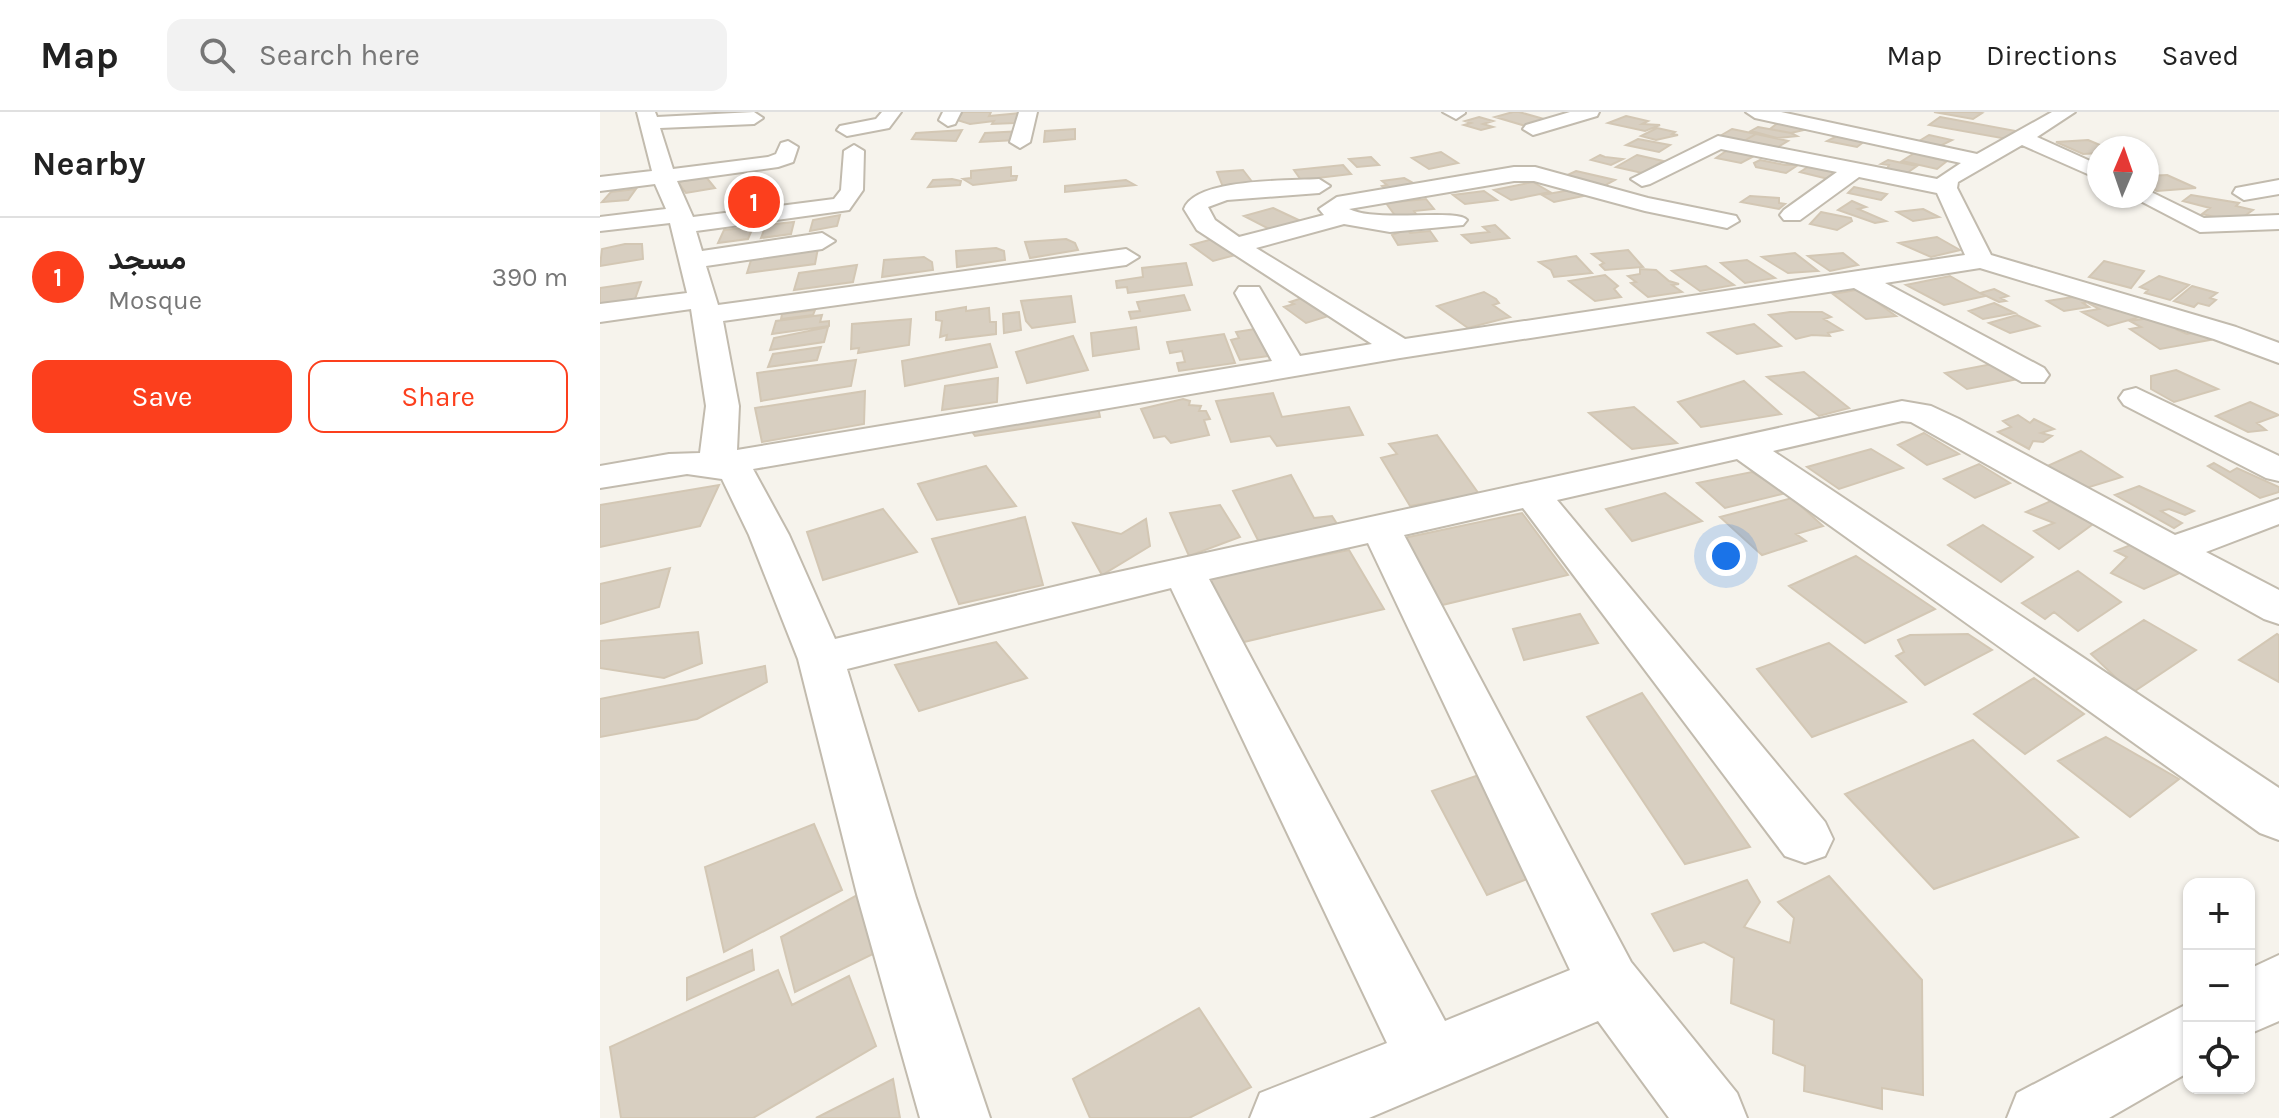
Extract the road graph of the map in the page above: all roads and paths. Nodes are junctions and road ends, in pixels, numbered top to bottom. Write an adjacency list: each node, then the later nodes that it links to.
1 (892, 112): 28 (street)
2 (1028, 112): 10 (street)
3 (1590, 112): 8 (street)
4 (1755, 112): 12 (street)
5 (2066, 112): 9 (street)
6 (648, 118): 7 (street); 15 (street)
7 (754, 118)
8 (1533, 129)
9 (2023, 138): 12 (street); 14 (street)
10 (1020, 142)
11 (788, 147): 15 (street)
12 (1981, 161): 22 (street)
13 (600, 165): 15 (street)
14 (2087, 167)
15 (662, 169): 19 (street); 28 (street)
16 (1856, 169): 17 (street); 22 (street); 26 (street)
17 (1642, 179)
18 (1472, 181): 23 (street); 27 (street); 30 (street)
19 (600, 184)
20 (1319, 186): 34 (street)
21 (2279, 187): 25 (street)
22 (1946, 188): 37 (street)
23 (1494, 197)
24 (2159, 204): 31 (street)
25 (2279, 211)
26 (1792, 215)
27 (1341, 218): 29 (street); 34 (street)
28 (681, 220): 32 (street); 36 (street)
29 (1455, 220)
30 (1727, 221)
31 (2279, 222)
32 (600, 224)
33 (822, 241): 36 (street)
34 (1238, 248): 42 (street)
35 (1126, 257): 40 (street)
36 (691, 260): 40 (street)
37 (1981, 260): 38 (street); 43 (street)
38 (1858, 279): 42 (street); 45 (street)
39 (1249, 293): 44 (street)
40 (703, 307): 41 (street); 48 (street)
41 (600, 313)
42 (1400, 349): 44 (street)
43 (2279, 354)
44 (1292, 369): 48 (street)
45 (2033, 375)
46 (2136, 398): 49 (street)
47 (1744, 447): 51 (street); 54 (street); 58 (street)
48 (716, 464): 50 (street); 57 (street)
49 (2279, 470)
50 (600, 477)
51 (1532, 494): 53 (street); 59 (street)
52 (2279, 511): 54 (street)
53 (1381, 528): 55 (street); 60 (street)
54 (2172, 550): 56 (street)
55 (1184, 572): 57 (street); 64 (street)
56 (2279, 609)
57 (821, 659): 65 (street)
58 (2279, 817)
59 (1805, 839)
60 (1609, 984): 64 (street); 67 (street)
61 (2279, 986): 62 (street)
62 (2255, 1000)
63 (2183, 1039): 68 (street)
64 (1430, 1060): 66 (street)
65 (955, 1118)
66 (1285, 1118)
67 (1712, 1118)
68 (2042, 1118)

